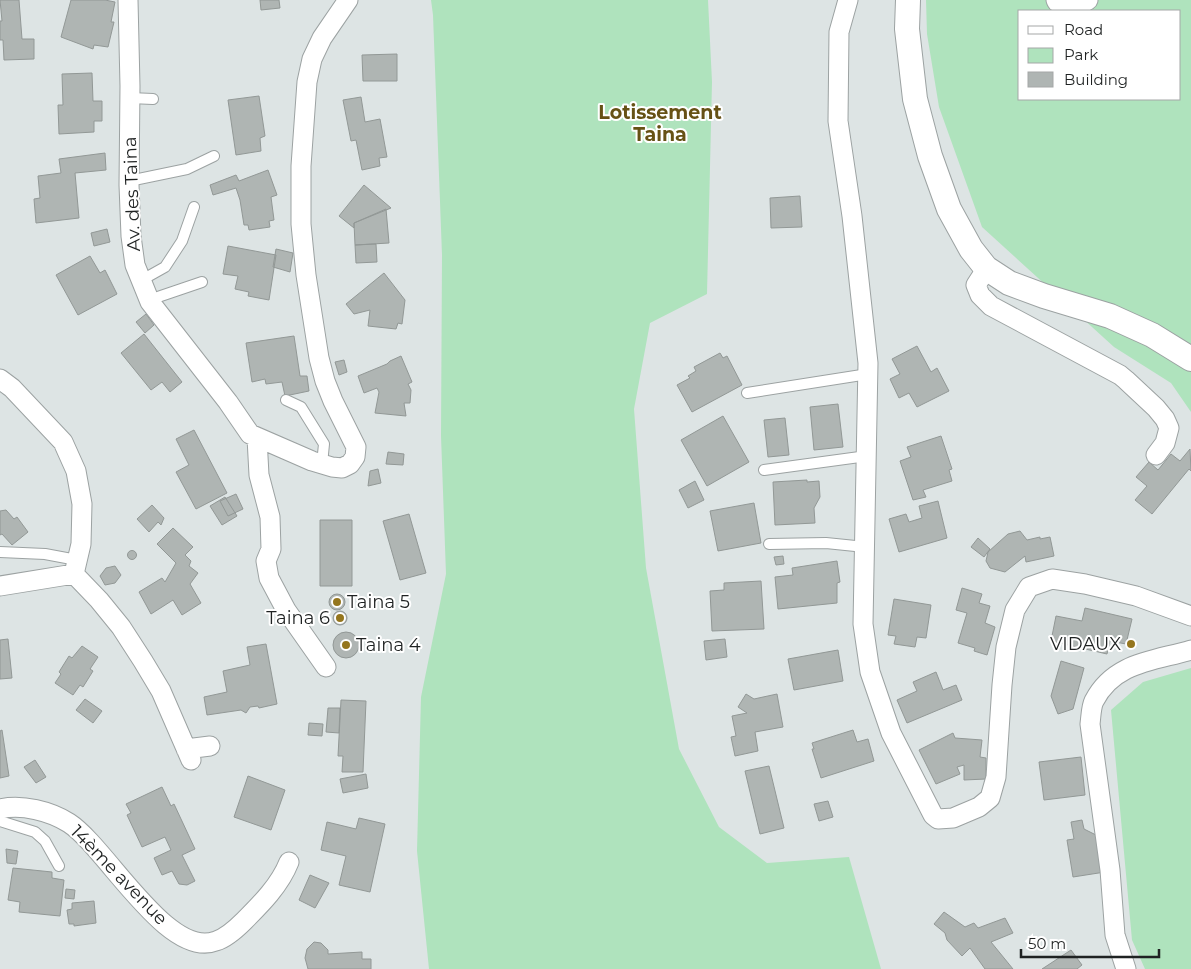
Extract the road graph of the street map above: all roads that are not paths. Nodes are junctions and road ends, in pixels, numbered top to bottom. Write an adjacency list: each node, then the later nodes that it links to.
1 (128, 0): 7 (street, Av. des Taina)
2 (348, 0): 24 (street)
3 (848, 0): 17 (street)
4 (908, 0): 12 (street)
5 (1056, 0): 6 (street)
6 (1088, 0)
7 (130, 98): 8 (lane); 10 (street, Av. des Taina)
8 (153, 99)
9 (214, 156): 10 (lane)
10 (129, 181): 13 (street, Av. des Taina)
11 (194, 207): 13 (lane)
12 (987, 268): 16 (street); 22 (street)
13 (140, 281): 15 (street, Av. des Taina)
14 (202, 282): 15 (lane)
15 (149, 300): 21 (street, Av. des Taina)
16 (1191, 359)
17 (868, 374): 19 (lane); 23 (street)
18 (0, 379): 29 (street)
19 (746, 393)
20 (286, 400): 24 (lane)
21 (257, 438): 24 (street); 33 (street)
22 (1156, 455)
23 (866, 456): 25 (lane); 27 (street)
24 (322, 464)
25 (764, 470)
26 (768, 544): 27 (lane)
27 (865, 547): 31 (street)
28 (0, 552): 29 (lane)
29 (75, 567): 30 (street); 34 (street)
30 (0, 586)
31 (1191, 616)
32 (1191, 650): 39 (street)
33 (326, 667)
34 (210, 746)
35 (0, 809): 37 (street, 14ème avenue)
36 (0, 821): 38 (lane)
37 (289, 862)
38 (59, 866)
39 (1126, 969)

